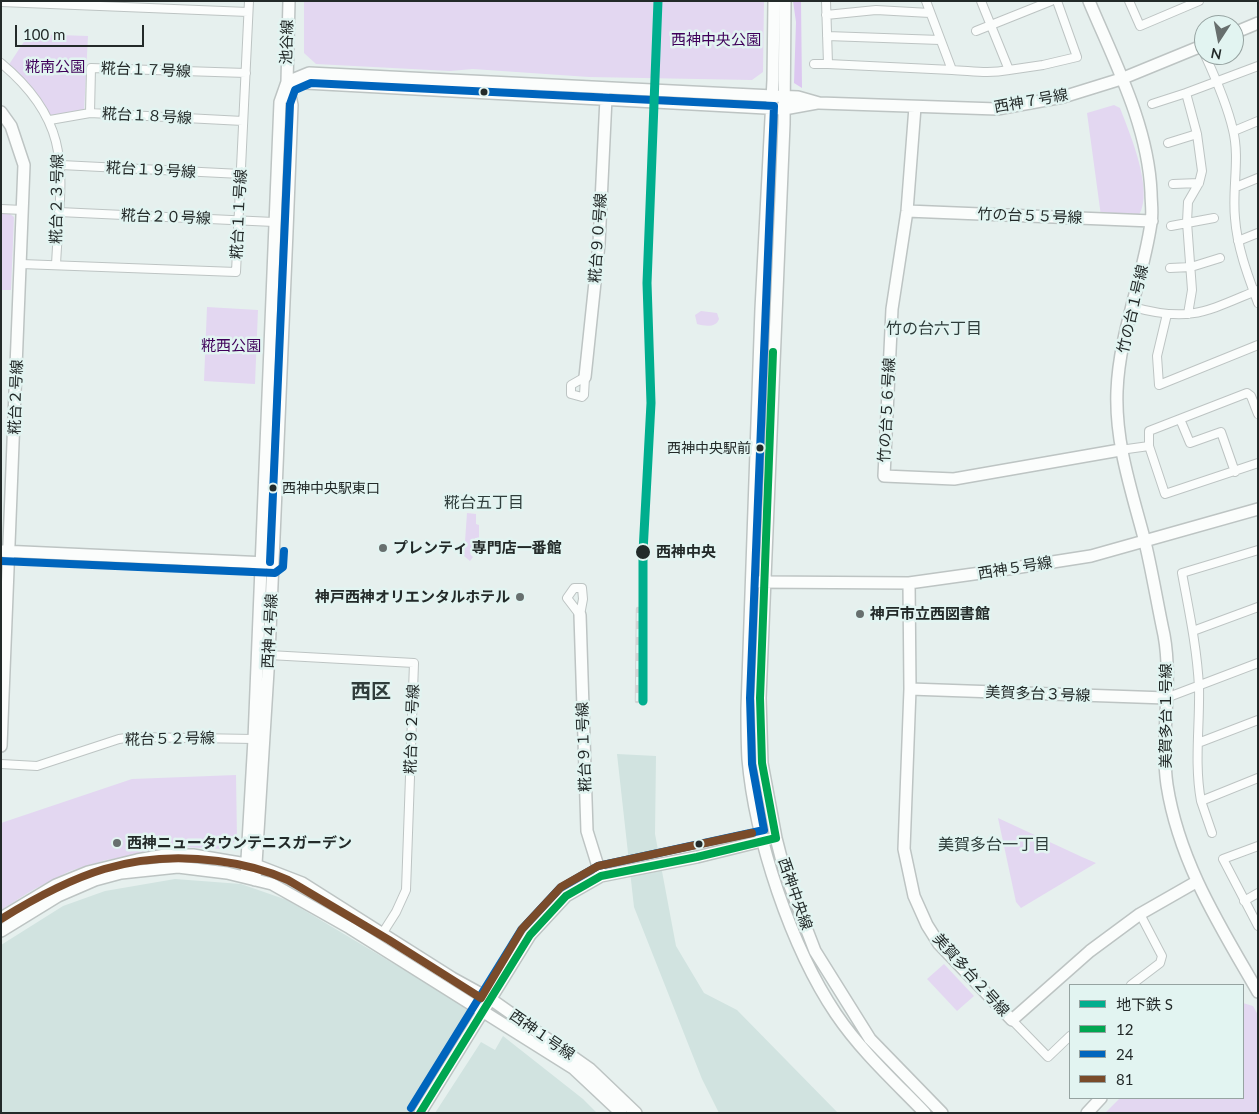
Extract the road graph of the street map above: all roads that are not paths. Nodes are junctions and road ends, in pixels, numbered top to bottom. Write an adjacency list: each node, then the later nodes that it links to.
1 (249, 1): 15 (street, 糀台１１号線)
2 (289, 1): 34 (street, 池谷線)
3 (774, 1): 38 (street, 西神中央線)
4 (785, 1): 38 (street, 西神中央線)
5 (826, 1): 17 (street)
6 (926, 1): 16 (street)
7 (981, 1): 19 (street)
8 (1051, 1): 19 (street)
9 (1057, 1): 31 (street)
10 (1090, 1): 33 (street, 竹の台１号線)
11 (1129, 1): 12 (street)
12 (1199, 1)
13 (1, 2): 14 (street)
14 (92, 3): 15 (street)
15 (248, 12): 32 (street, 糀台１１号線)
16 (930, 13): 17 (street); 23 (street)
17 (826, 15): 22 (street)
18 (1258, 23): 20 (street)
19 (990, 26): 21 (street); 31 (street)
20 (1244, 29)
21 (976, 31)
22 (827, 36): 23 (street); 27 (street)
23 (940, 40): 30 (street)
24 (1194, 53): 33 (street, 西神７号線)
25 (1, 63): 43 (street, 糀台２３号線)
26 (814, 64): 27 (street)
27 (828, 64): 30 (street)
28 (1210, 65): 35 (street)
29 (1258, 66): 35 (street)
30 (952, 70): 31 (street)
31 (1009, 70)
32 (246, 73): 42 (street, 糀台１７号線); 44 (street, 糀台１１号線)
33 (1121, 79): 40 (street, 西神７号線); 61 (street, 竹の台１号線)
34 (287, 82): 37 (street); 38 (street); 62 (street, 西神４号線); 90 (street, 西神４号線)
35 (1218, 82): 36 (street); 46 (street)
36 (1186, 93): 39 (street); 47 (street)
37 (606, 98): 38 (street); 78 (street, 糀台９０号線)
38 (778, 102): 40 (street, 西神７号線); 91 (street, 西神中央線); 92 (street, 西神中央線)
39 (1152, 104)
40 (915, 108): 57 (street, 竹の台５６号線)
41 (1, 112): 56 (street, 糀台２号線)
42 (90, 113): 43 (street, 糀台１８号線); 44 (street, 糀台１８号線)
43 (50, 120): 49 (street, 糀台２３号線)
44 (243, 121): 50 (street, 糀台１１号線)
45 (1258, 121): 46 (street)
46 (1234, 131): 54 (street)
47 (1197, 134): 48 (street); 52 (street)
48 (1168, 143)
49 (61, 165): 50 (street, 糀台１９号線); 58 (street, 糀台２３号線)
50 (241, 174): 60 (street, 糀台１１号線)
51 (1258, 178): 54 (street)
52 (1200, 183): 53 (street); 63 (street)
53 (1174, 184)
54 (1236, 186): 66 (street)
55 (1, 209): 56 (street)
56 (23, 210): 68 (street, 糀台２号線)
57 (907, 211): 61 (street, 竹の台５５号線); 82 (street, 竹の台５６号線)
58 (59, 212): 60 (street, 糀台２０号線); 69 (street, 糀台２３号線)
59 (1214, 218): 63 (street)
60 (238, 220): 62 (street, 糀台２０号線); 69 (street, 糀台１１号線)
61 (1152, 220): 74 (street, 竹の台１号線)
62 (274, 222): 89 (street, 西神４号線)
63 (1187, 222): 64 (street); 70 (street)
64 (1171, 226)
65 (1258, 233): 66 (street)
66 (1238, 240): 72 (street)
67 (1220, 258): 70 (street)
68 (22, 264): 69 (street, 糀台１１号線); 88 (street, 糀台２号線)
69 (56, 265)
70 (1191, 266): 71 (street); 76 (street)
71 (1170, 268)
72 (1256, 291): 73 (street); 76 (street)
73 (1258, 303)
74 (1133, 307): 75 (street); 82 (street, 竹の台１号線)
75 (1167, 314): 76 (street); 77 (street)
76 (1188, 314)
77 (1258, 345)
78 (585, 377)
79 (1258, 414): 80 (street)
80 (1180, 419): 81 (street); 84 (street)
81 (1149, 446): 82 (street); 84 (street)
82 (1120, 450): 86 (street, 竹の台１号線)
83 (1258, 462): 84 (street)
84 (1235, 472)
85 (1258, 509): 86 (street, 西神５号線)
86 (1145, 540): 93 (street, 西神５号線); 101 (street, 美賀多台１号線)
87 (1258, 550): 96 (street)
88 (6, 551): 89 (street); 102 (street, 糀台２号線)
89 (260, 562): 90 (street); 104 (street, 西神４号線)
90 (274, 563): 97 (street, 西神４号線)
91 (752, 582): 92 (street, 西神５号線); 112 (street, 西神中央線)
92 (766, 582): 93 (street, 西神５号線); 111 (street, 西神中央線)
93 (908, 583): 100 (street, 美賀多台２号線)
94 (1258, 607): 96 (street)
95 (580, 615): 115 (street, 糀台９１号線)
96 (1193, 631): 99 (street)
97 (269, 655): 114 (street, 西神４号線); 124 (street, 糀台９２号線)
98 (1258, 663): 99 (street)
99 (1199, 686): 101 (street); 105 (street)
100 (910, 689): 101 (street, 美賀多台３号線); 129 (street, 美賀多台２号線)
101 (1166, 698): 117 (street, 美賀多台１号線)
102 (2, 701): 106 (street, 糀台２号線)
103 (1258, 720): 105 (street)
104 (254, 739): 107 (street, 糀台５２号線); 114 (street, 西神４号線)
105 (1198, 743): 109 (street)
106 (1, 746)
107 (1, 764)
108 (1258, 778): 109 (street)
109 (1201, 801): 110 (street)
110 (1212, 833)
111 (776, 838): 112 (street); 136 (street, 西神中央線)
112 (764, 841): 115 (street); 135 (street, 西神中央線)
113 (1258, 846): 119 (street)
114 (253, 864): 116 (street, 西神４号線); 121 (street, 西神１号線); 124 (street, 西神１号線)
115 (604, 875): 127 (street)
116 (251, 878): 123 (street, 西神１号線); 128 (street, 西神１号線)
117 (1196, 882): 120 (street, 美賀多台２号線); 126 (street, 美賀多台１号線)
118 (1258, 893): 119 (street)
119 (1244, 900): 122 (street)
120 (1140, 914): 125 (street); 129 (street, 美賀多台２号線)
121 (1, 918)
122 (1258, 926)
123 (1, 932)
124 (382, 934): 127 (street, 西神１号線)
125 (1132, 984)
126 (1253, 986)
127 (492, 1000): 128 (street); 134 (street, 西神１号線)
128 (484, 1012): 132 (street); 133 (street, 西神１号線)
129 (1012, 1020): 130 (street)
130 (1069, 1037)
131 (1101, 1099): 137 (street)
132 (420, 1113)
133 (621, 1113)
134 (636, 1113)
135 (925, 1113)
136 (942, 1113)
137 (1087, 1113)

